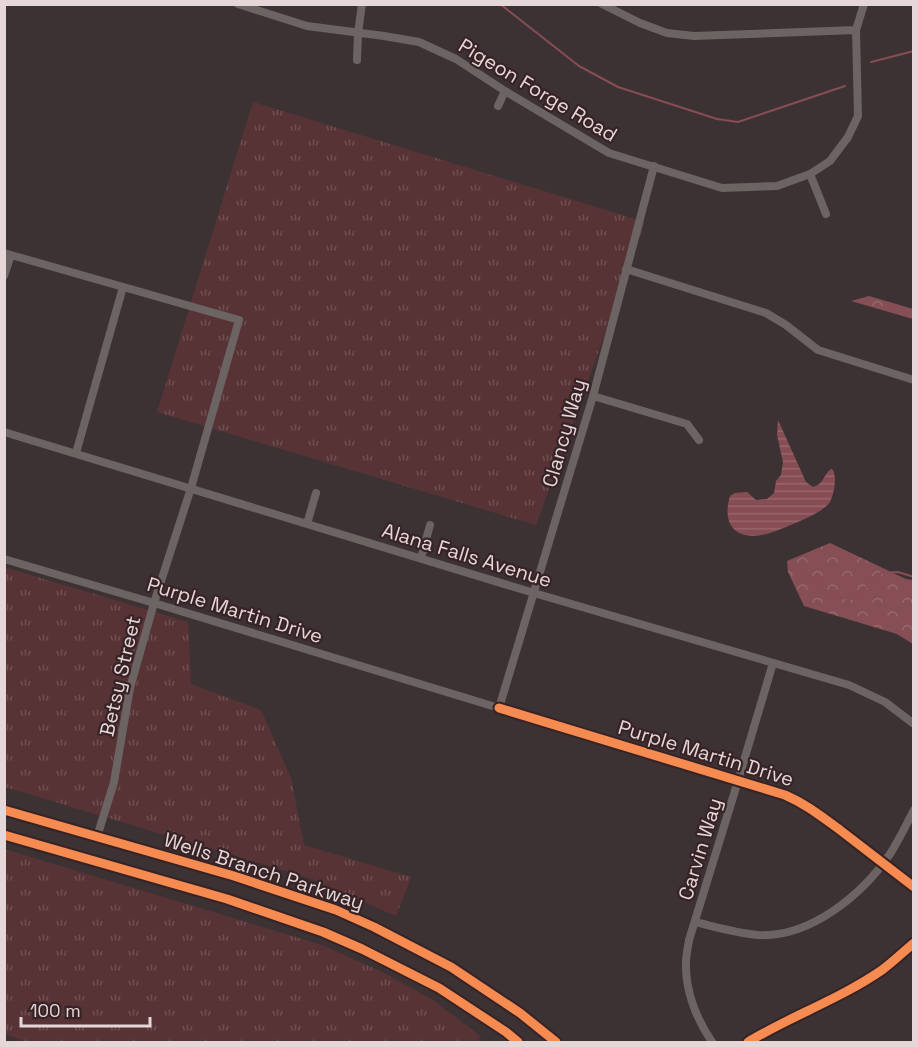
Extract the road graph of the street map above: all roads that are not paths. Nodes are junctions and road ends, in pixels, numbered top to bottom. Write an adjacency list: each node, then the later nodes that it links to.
1 (238, 4): 6 (street, Pigeon Forge Road)
2 (362, 4): 6 (street)
3 (602, 4): 5 (street)
4 (864, 4): 5 (street, Pigeon Forge Road)
5 (856, 30): 11 (street, Pigeon Forge Road)
6 (358, 33): 7 (street); 8 (street, Pigeon Forge Road)
7 (357, 60)
8 (505, 91): 9 (street); 10 (street, Pigeon Forge Road)
9 (498, 106)
10 (654, 166): 11 (street, Pigeon Forge Road); 14 (street, Clancy Way)
11 (810, 174): 12 (street)
12 (826, 214)
13 (8, 254): 15 (street); 16 (street)
14 (627, 269): 17 (street); 18 (street, Clancy Way)
15 (4, 276)
16 (123, 286): 21 (street); 22 (street, Betsy Street)
17 (914, 380)
18 (593, 396): 20 (street); 28 (street, Clancy Way)
19 (4, 432): 21 (street, Alana Falls Avenue)
20 (699, 440)
21 (76, 453): 22 (street, Alana Falls Avenue)
22 (191, 488): 24 (street, Alana Falls Avenue); 29 (street, Betsy Street)
23 (316, 493): 24 (street)
24 (307, 524): 26 (street, Alana Falls Avenue)
25 (430, 525): 26 (street)
26 (421, 558): 28 (street, Alana Falls Avenue)
27 (4, 559): 29 (street, Purple Martin Drive)
28 (534, 592): 30 (street, Alana Falls Avenue); 31 (street, Clancy Way)
29 (154, 603): 31 (street, Purple Martin Drive); 37 (street, Betsy Street)
30 (773, 663): 32 (street, Alana Falls Avenue); 33 (street, Carvin Way)
31 (499, 708): 33 (street, Purple Martin Drive)
32 (914, 724)
33 (738, 781): 38 (street, Purple Martin Drive); 40 (street, Carvin Way)
34 (4, 810): 37 (street, Wells Branch Parkway)
35 (914, 810): 38 (street)
36 (4, 835): 42 (street, Wells Branch Parkway)
37 (97, 837): 43 (street, Wells Branch Parkway)
38 (883, 864): 39 (street, Purple Martin Drive); 40 (street)
39 (914, 887)
40 (695, 922): 44 (street, Carvin Way)
41 (914, 943): 45 (street)
42 (518, 1042)
43 (556, 1042)
44 (712, 1042)
45 (748, 1042)

